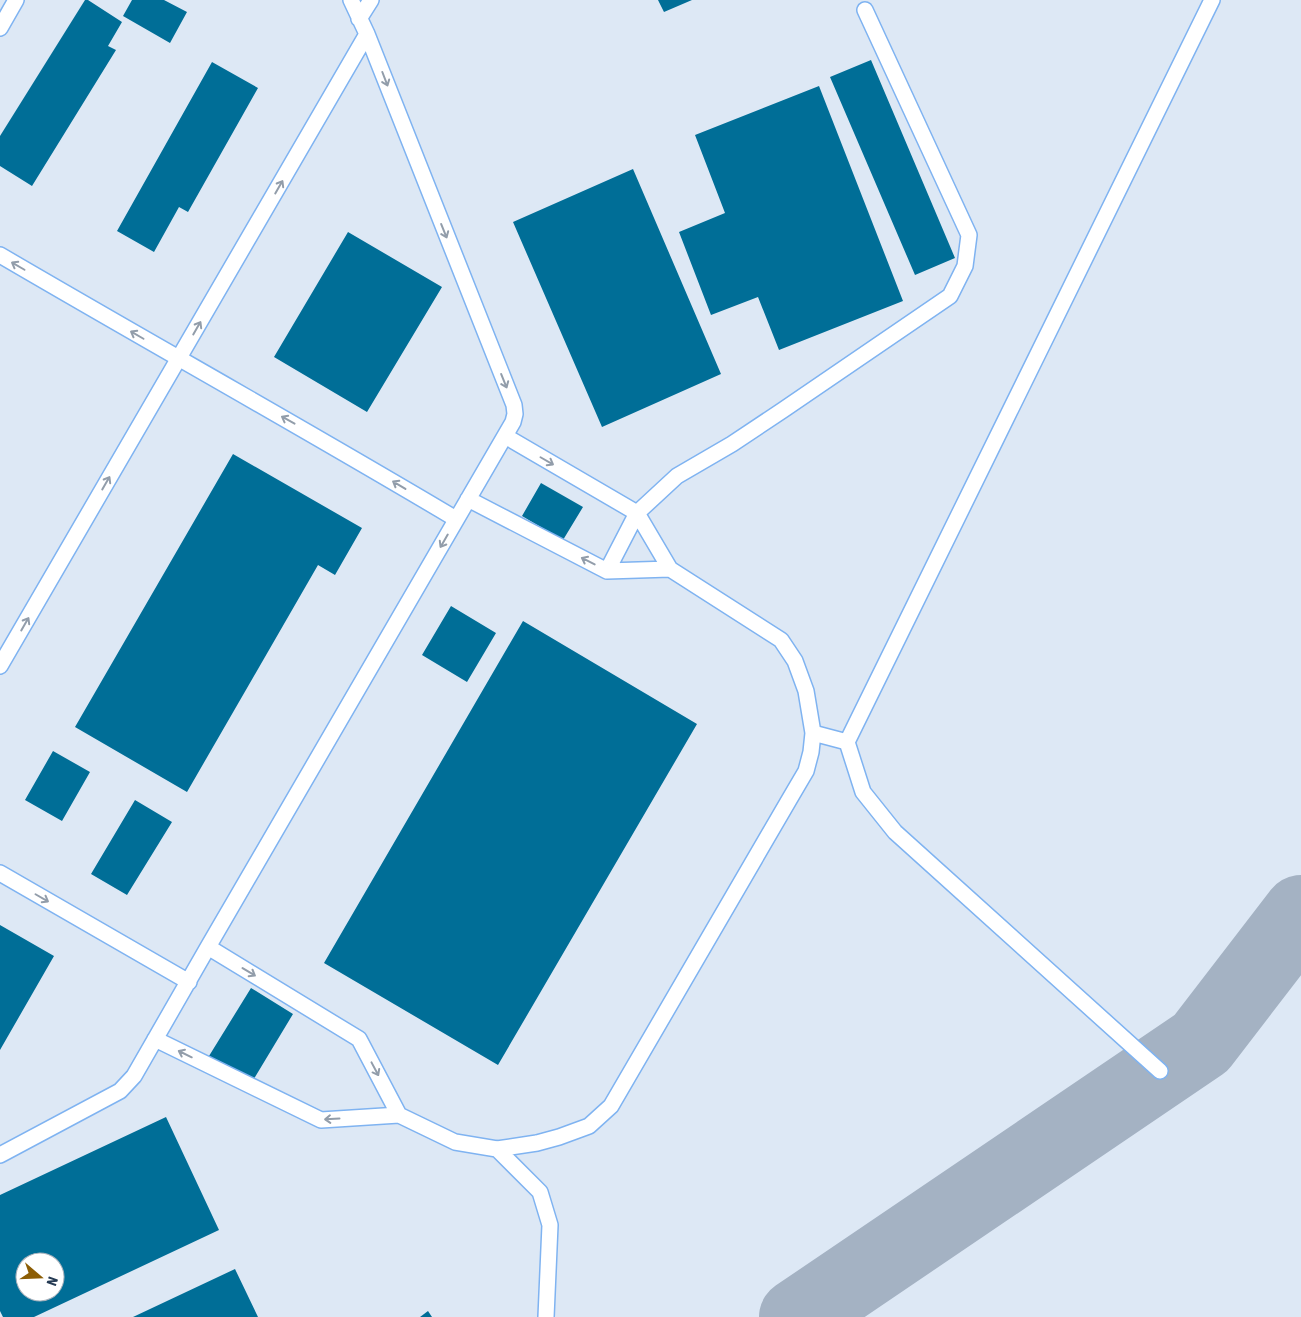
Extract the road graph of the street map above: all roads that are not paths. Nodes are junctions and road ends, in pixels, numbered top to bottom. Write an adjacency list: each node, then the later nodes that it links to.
1 (16, 0): 7 (lane)
2 (351, 0): 6 (lane)
3 (371, 0): 6 (lane)
4 (1212, 0): 19 (lane)
5 (865, 10): 13 (lane)
6 (360, 19): 8 (lane)
7 (0, 28)
8 (367, 34): 10 (lane, one-way to 8); 11 (lane, one-way to 11)
9 (0, 255): 10 (lane, one-way to 9)
10 (179, 360): 14 (lane, one-way to 10); 17 (lane, one-way to 10)
11 (505, 436): 12 (lane); 13 (lane, one-way to 13)
12 (468, 499): 14 (lane); 16 (lane, one-way to 12)
13 (637, 513): 15 (lane); 16 (lane)
14 (456, 519): 21 (lane, one-way to 21)
15 (670, 569): 16 (lane); 18 (lane)
16 (608, 571)
17 (0, 666)
18 (813, 733): 19 (lane); 26 (lane)
19 (848, 742): 24 (lane)
20 (0, 874): 22 (lane, one-way to 22)
21 (208, 947): 22 (lane); 25 (lane, one-way to 25)
22 (189, 982): 23 (lane)
23 (155, 1039): 25 (lane, one-way to 23); 27 (lane)
24 (1160, 1071)
25 (399, 1116): 26 (lane)
26 (497, 1149): 28 (lane)
27 (0, 1155)
28 (546, 1317)

